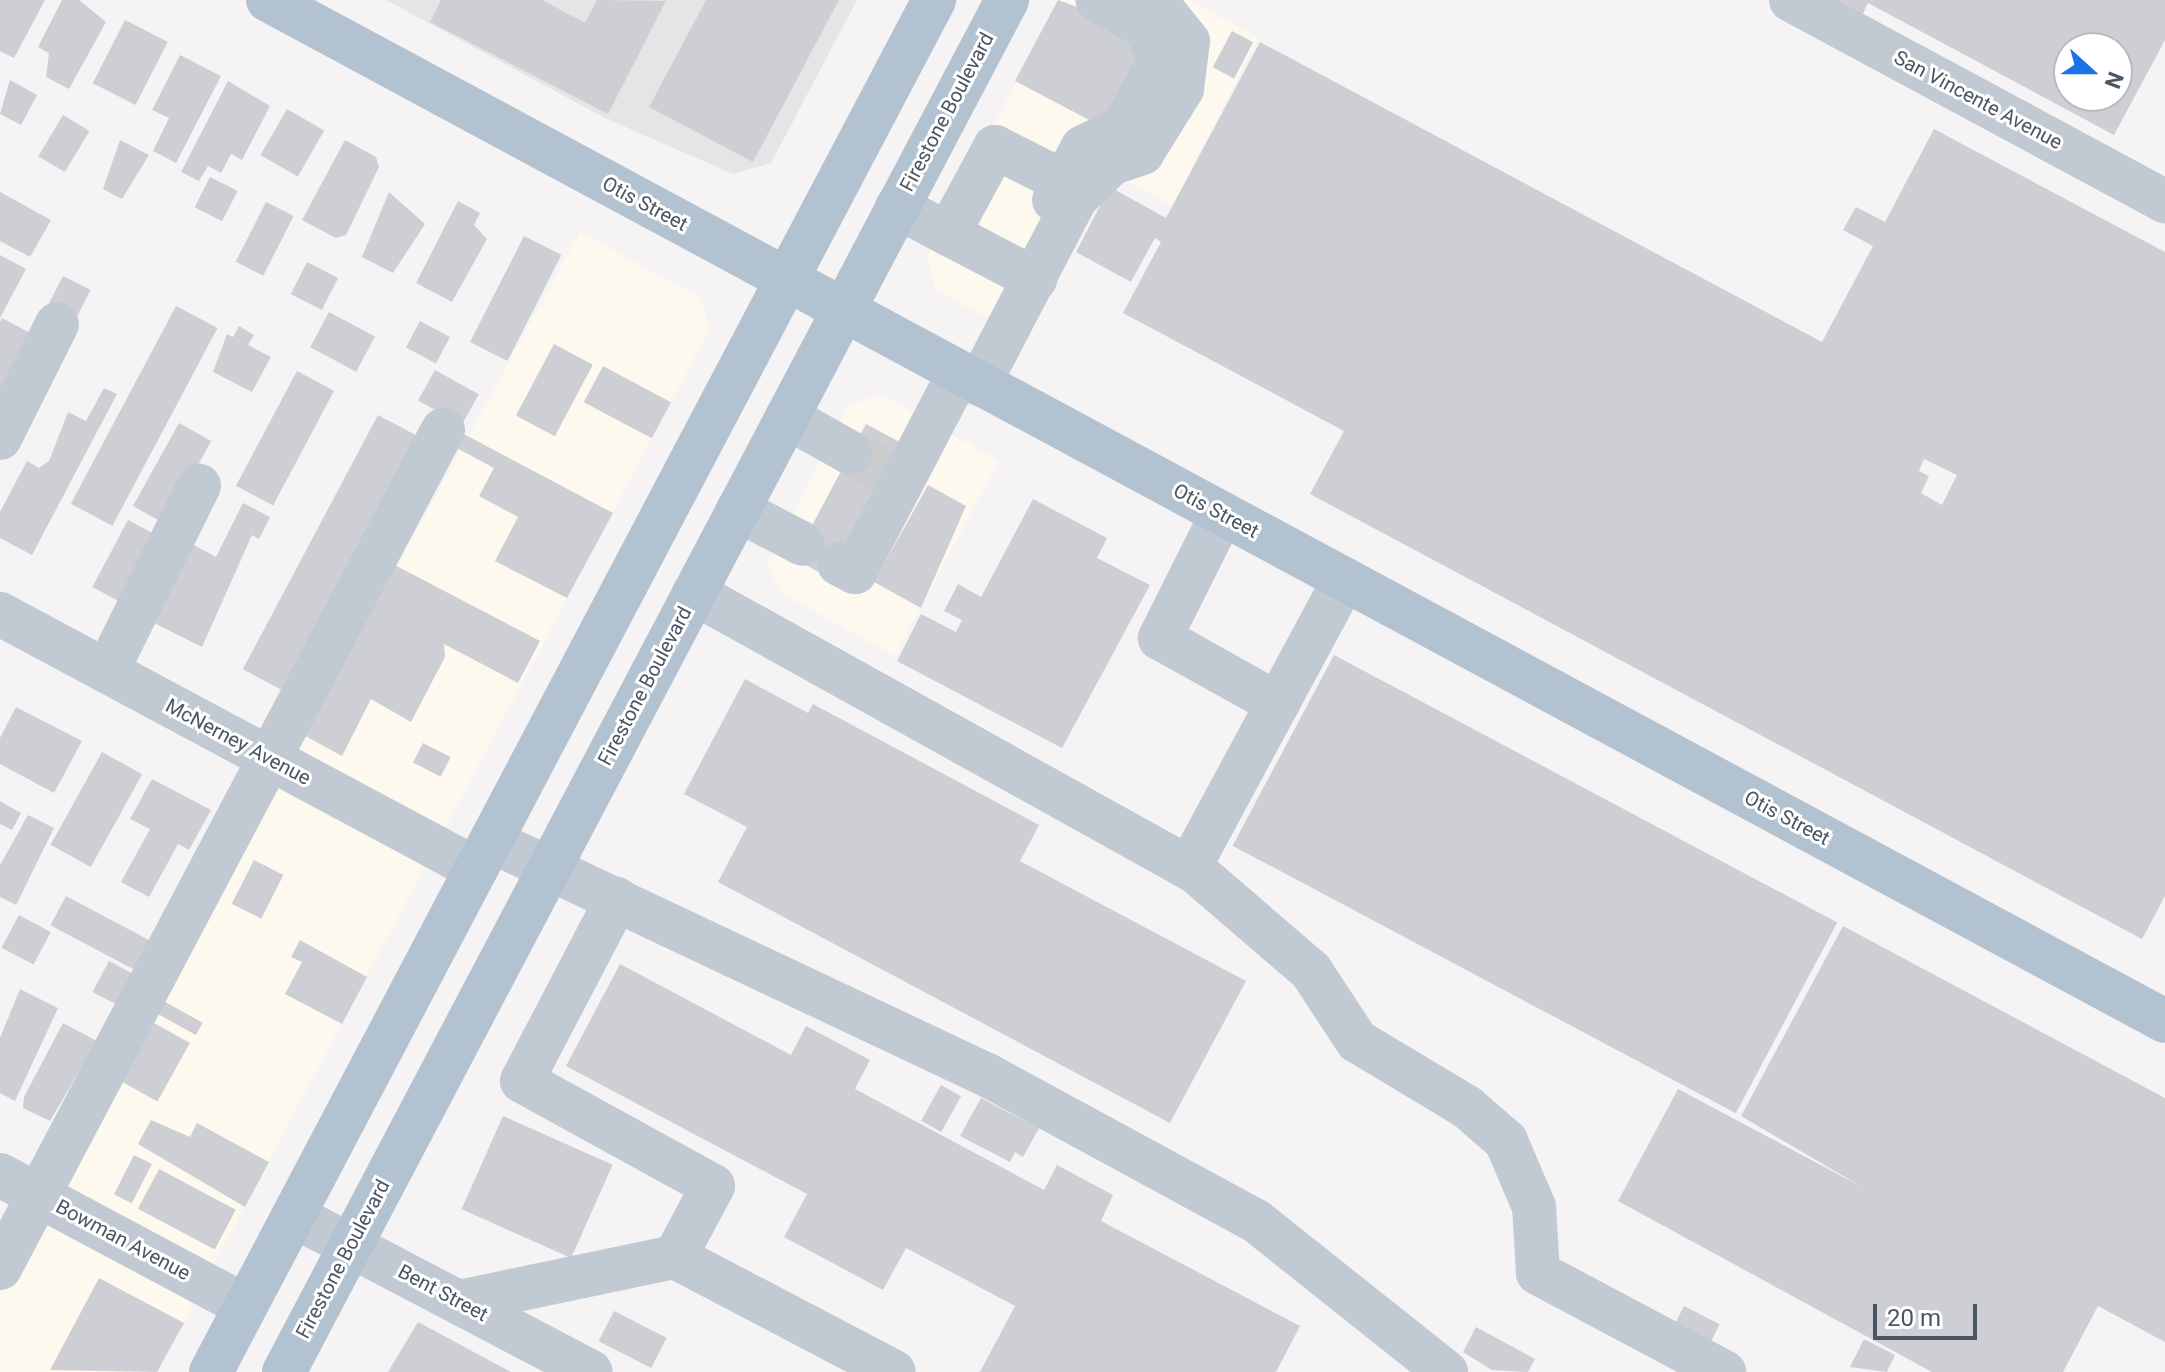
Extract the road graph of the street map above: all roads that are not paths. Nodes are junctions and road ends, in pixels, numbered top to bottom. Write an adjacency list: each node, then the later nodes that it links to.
1 (268, 0): 12 (main road, Otis Street)
2 (934, 0): 12 (main road)
3 (1007, 0): 9 (main road, Firestone Boulevard)
4 (1097, 0): 7 (street)
5 (1144, 0): 7 (street)
6 (1791, 0): 8 (street, San Vincente Avenue)
7 (1073, 186): 10 (street); 11 (street)
8 (2165, 201)
9 (897, 207): 10 (street); 13 (main road, Firestone Boulevard)
10 (948, 234): 11 (street)
11 (1027, 275): 15 (street)
12 (787, 280): 13 (main road, Otis Street); 29 (main road)
13 (842, 310): 15 (main road, Otis Street); 16 (main road, Firestone Boulevard)
14 (57, 324): 18 (street)
15 (969, 379): 19 (street); 22 (main road, Otis Street)
16 (787, 417): 19 (street); 21 (main road, Firestone Boulevard)
17 (443, 430): 28 (street)
18 (0, 438)
19 (880, 469): 21 (street)
20 (199, 486): 26 (street)
21 (738, 510): 24 (main road, Firestone Boulevard)
22 (1222, 514): 23 (main road, Otis Street); 27 (street)
23 (1344, 580): 27 (street); 33 (main road, Otis Street)
24 (694, 593): 30 (street); 31 (main road, Firestone Boulevard)
25 (0, 614): 26 (street, McNerney Avenue)
26 (107, 671): 28 (street, McNerney Avenue)
27 (1278, 704): 30 (street)
28 (269, 759): 29 (street, McNerney Avenue); 35 (street)
29 (484, 855): 31 (street, McNerney Avenue); 36 (main road)
30 (1189, 868): 47 (street)
31 (547, 871): 32 (street, McNerney Avenue); 37 (main road, Firestone Boulevard)
32 (617, 899): 38 (street); 46 (street, McNerney Avenue)
33 (2165, 1021)
34 (0, 1175): 35 (street, Bowman Avenue)
35 (38, 1195): 39 (street); 41 (street, Bowman Avenue)
36 (294, 1216): 37 (street, Bent Street); 41 (main road)
37 (350, 1245): 40 (street, Bent Street); 43 (main road, Firestone Boulevard)
38 (675, 1257): 40 (street); 45 (street)
39 (0, 1268)
40 (459, 1302): 44 (street, Bent Street)
41 (245, 1306): 42 (main road)
42 (211, 1372)
43 (284, 1372)
44 (591, 1372)
45 (894, 1372)
46 (1446, 1372)
47 (1724, 1372)

